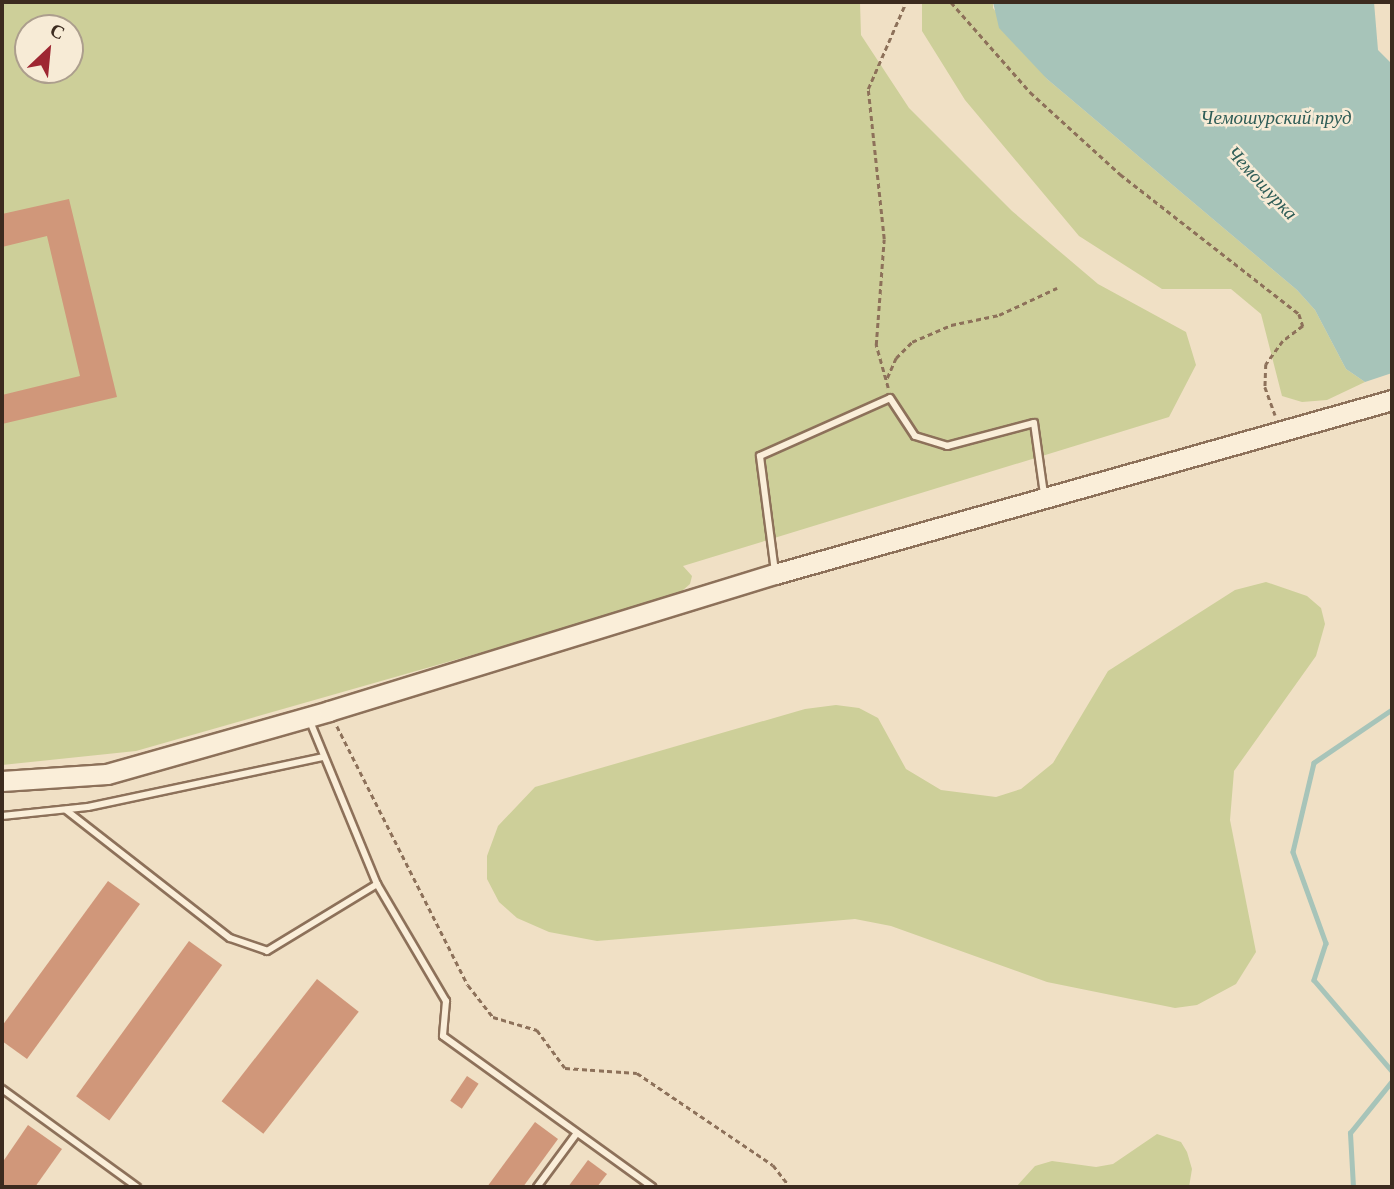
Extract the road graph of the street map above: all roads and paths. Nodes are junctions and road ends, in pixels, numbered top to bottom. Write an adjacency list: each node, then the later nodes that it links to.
1 (905, 2): 4 (path)
2 (951, 2): 7 (path)
3 (1056, 288): 4 (path)
4 (887, 378): 5 (path)
5 (890, 398): 8 (lane); 9 (lane)
6 (1392, 400): 7 (street)
7 (1281, 428): 8 (street)
8 (1044, 496): 9 (street)
9 (775, 574): 10 (street)
10 (329, 711): 11 (street); 22 (path)
11 (308, 717): 12 (lane); 13 (street)
12 (324, 757): 14 (lane); 16 (lane)
13 (2, 781)
14 (66, 810): 15 (lane); 16 (lane)
15 (2, 816)
16 (377, 884): 18 (lane)
17 (2, 1089): 19 (lane)
18 (577, 1133): 20 (lane); 21 (lane)
19 (137, 1187)
20 (537, 1187)
21 (652, 1187)
22 (790, 1187)
23 (1333, 1187): 24 (path)
24 (1339, 1187)

